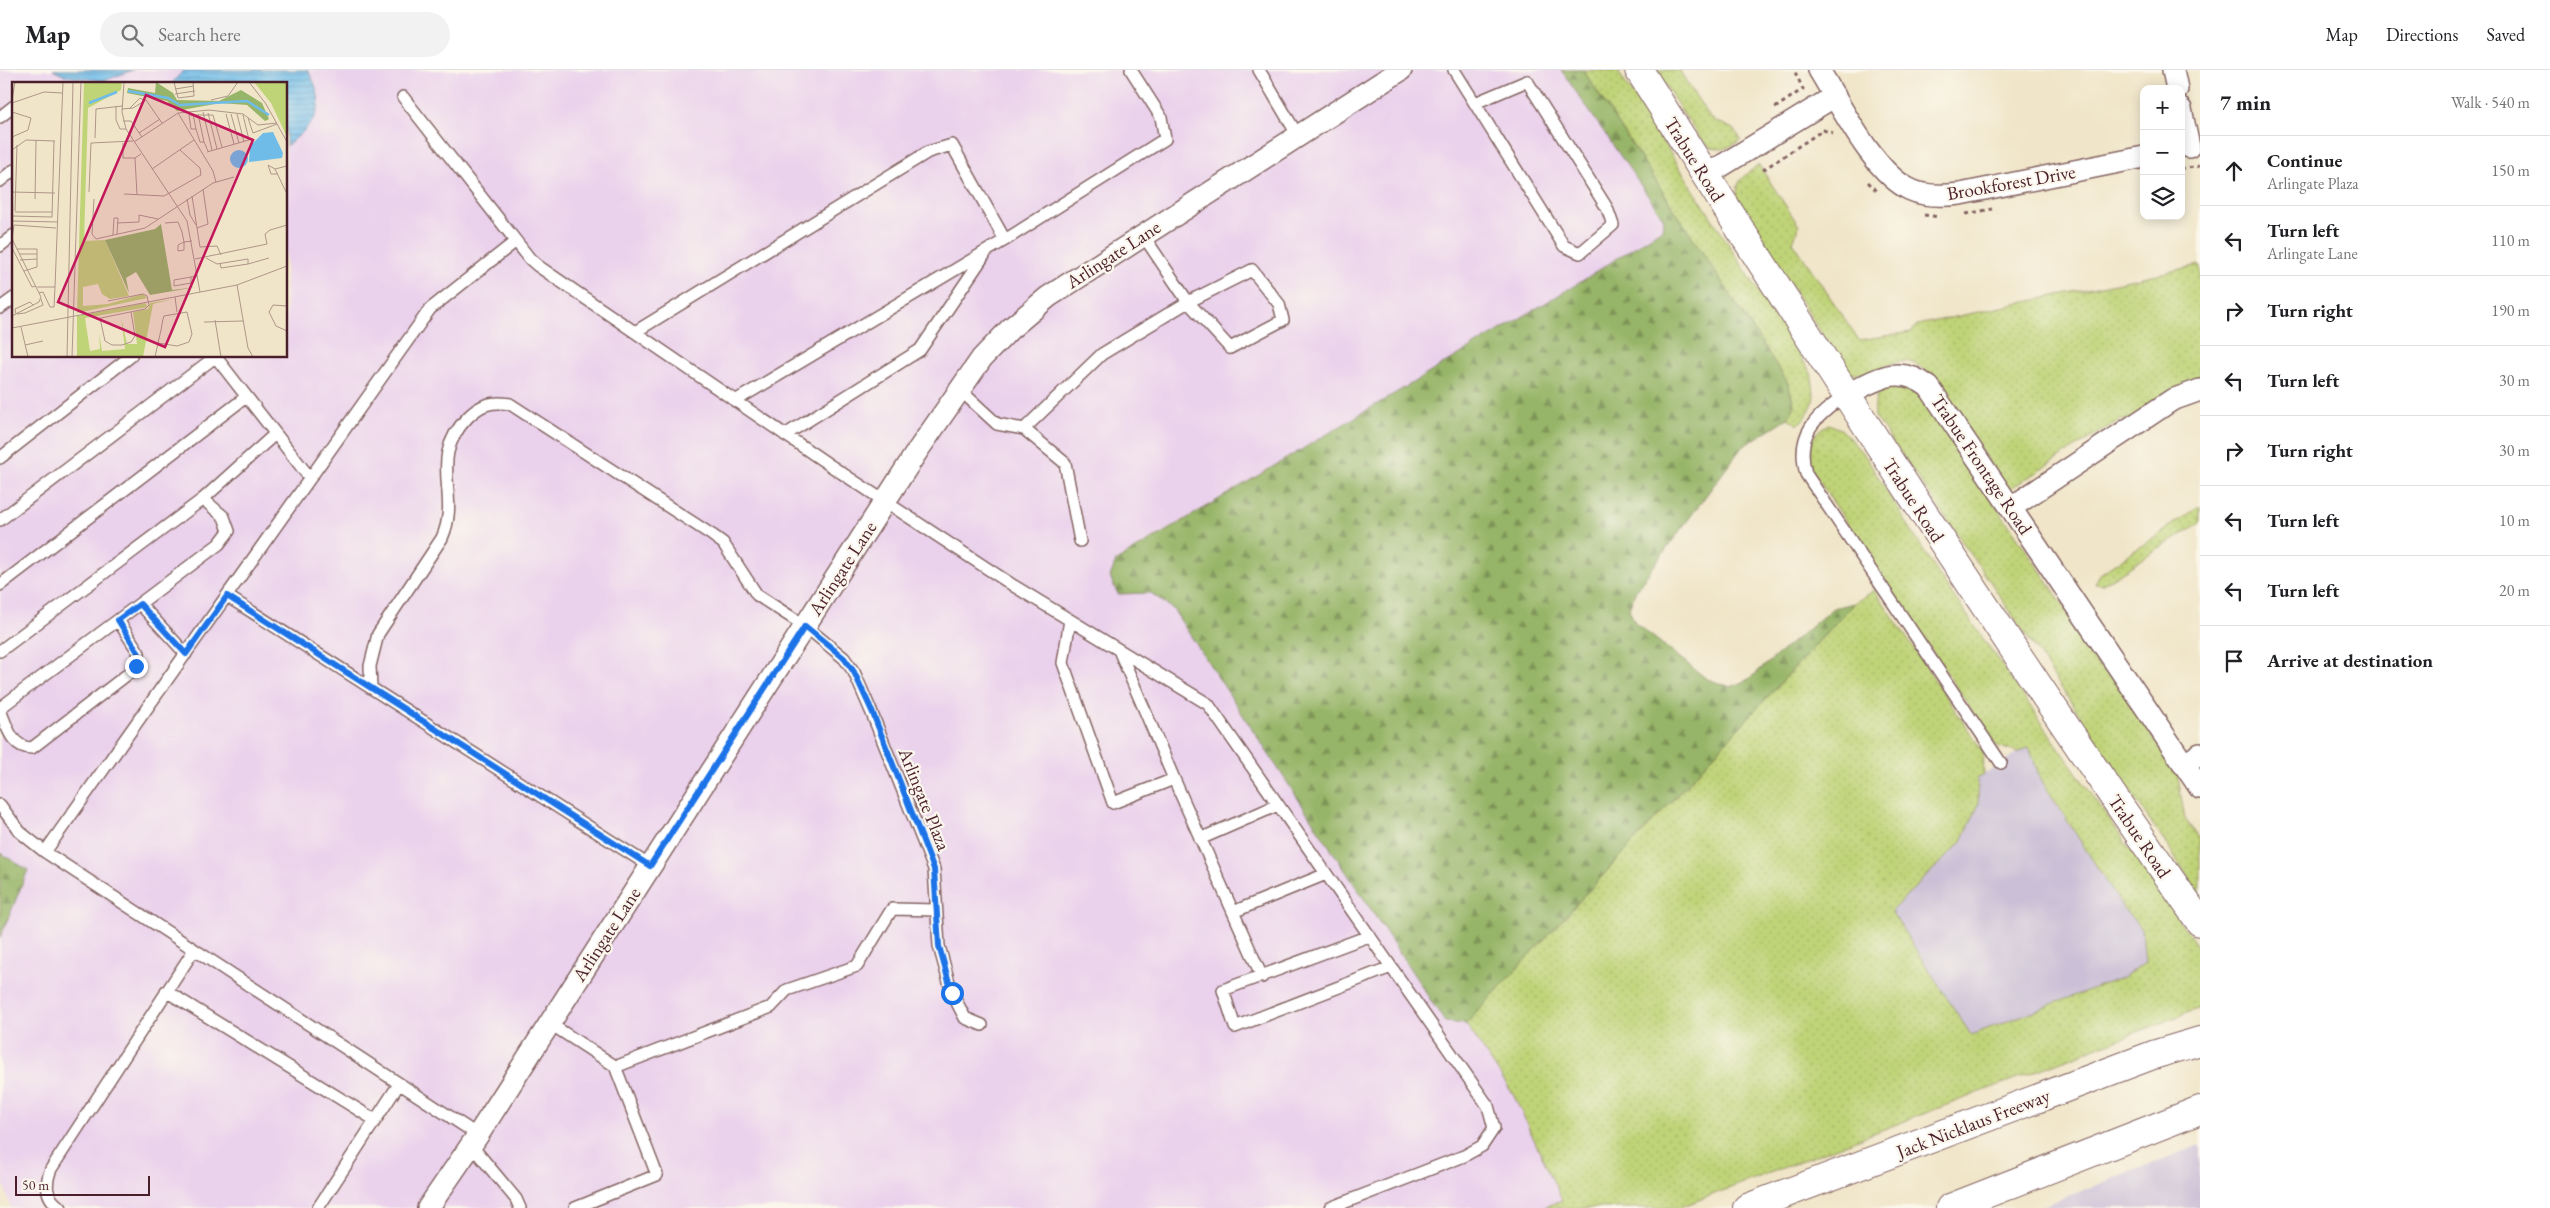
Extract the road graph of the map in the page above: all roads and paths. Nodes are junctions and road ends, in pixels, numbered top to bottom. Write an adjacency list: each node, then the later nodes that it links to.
1 (1131, 70): 25 (lane)
2 (1259, 70): 17 (lane)
3 (1401, 70): 17 (street, Arlingate Lane)
4 (1454, 70): 12 (lane)
5 (1639, 70): 21 (main road, Trabue Road)
6 (1794, 70): 14 (path)
7 (1819, 70): 10 (street, Brookforest Drive)
8 (2173, 70): 9 (street)
9 (2176, 85)
10 (1835, 96): 19 (street, Brookforest Drive); 21 (street)
11 (404, 97): 26 (lane)
12 (1475, 103): 12 (lane)
13 (12, 108): 15 (lane)
14 (1772, 110)
15 (0, 117)
16 (2185, 126): 18 (street)
17 (1298, 136): 23 (street, Arlingate Lane)
18 (2190, 147)
19 (2140, 158)
20 (12, 172): 22 (lane)
21 (1705, 176): 38 (main road, Trabue Road)
22 (0, 181)
23 (1143, 235): 30 (lane); 36 (street, Arlingate Lane)
24 (12, 237): 27 (lane)
25 (1005, 240): 28 (lane); 32 (lane)
26 (516, 241): 32 (lane); 45 (lane)
27 (0, 246)
28 (987, 252): 40 (lane); 43 (lane)
29 (12, 299): 31 (lane)
30 (1188, 302): 30 (lane); 41 (lane)
31 (0, 308)
32 (635, 332): 40 (lane)
33 (128, 358): 44 (lane)
34 (212, 358): 49 (lane)
35 (217, 358): 39 (lane)
36 (959, 389): 41 (lane); 47 (street, Arlingate Lane)
37 (2200, 390): 48 (street)
38 (1846, 395): 48 (street, Trabue Frontage Road); 63 (lane, Trabue Frontage Road); 74 (main road, Trabue Road)
39 (246, 397): 42 (lane); 51 (lane)
40 (735, 401): 43 (lane)
41 (1024, 429): 50 (lane)
42 (275, 434): 45 (lane); 46 (lane)
43 (785, 435): 47 (lane)
44 (0, 458)
45 (310, 478): 52 (lane)
46 (203, 499): 53 (lane); 58 (lane)
47 (885, 500): 55 (lane); 56 (street, Arlingate Lane)
48 (2012, 508): 62 (street, Trabue Frontage Road)
49 (0, 520)
50 (1080, 541)
51 (0, 585)
52 (227, 596): 59 (lane); 60 (lane)
53 (140, 604): 54 (lane); 59 (lane)
54 (118, 620): 61 (lane); 61 (lane)
55 (1070, 620): 57 (lane); 64 (lane)
56 (805, 626): 60 (lane, Arlingate Plaza); 70 (street, Arlingate Lane); 72 (lane, Arlingate Plaza)
57 (1119, 650): 64 (lane); 66 (lane)
58 (0, 651)
59 (186, 654): 69 (lane)
60 (371, 687): 70 (lane)
61 (0, 709)
62 (2192, 760): 65 (street, Trabue Frontage Road)
63 (2001, 764)
64 (1174, 779): 68 (lane)
65 (2200, 788)
66 (1278, 804): 68 (lane); 71 (lane)
67 (0, 805): 69 (lane)
68 (1200, 839): 73 (lane)
69 (45, 852): 76 (lane)
70 (650, 866): 80 (street, Arlingate Lane)
71 (1326, 874): 73 (lane); 75 (lane)
72 (936, 910): 81 (lane, Arlingate Plaza); 85 (lane)
73 (1233, 912): 78 (lane)
74 (2194, 914)
75 (1369, 936): 77 (lane); 78 (lane)
76 (194, 950): 79 (lane); 86 (lane)
77 (1391, 967): 78 (lane); 95 (lane)
78 (1262, 977)
79 (166, 991): 88 (lane); 90 (lane)
80 (549, 1023): 85 (lane); 89 (street, Arlingate Lane)
81 (982, 1025)
82 (2200, 1032): 84 (main road)
83 (2200, 1041): 84 (main road, Jack Nicklaus Freeway)
84 (2153, 1055): 96 (main road, Jack Nicklaus Freeway)
85 (615, 1067): 94 (lane)
86 (399, 1084): 88 (lane); 89 (lane)
87 (2200, 1110): 97 (main road)
88 (375, 1120): 91 (lane)
89 (474, 1140): 92 (street, Arlingate Lane); 93 (lane)
90 (58, 1207)
91 (318, 1208)
92 (428, 1208)
93 (520, 1208)
94 (575, 1208)
95 (1330, 1208)
96 (1746, 1208)
97 (1950, 1208)

